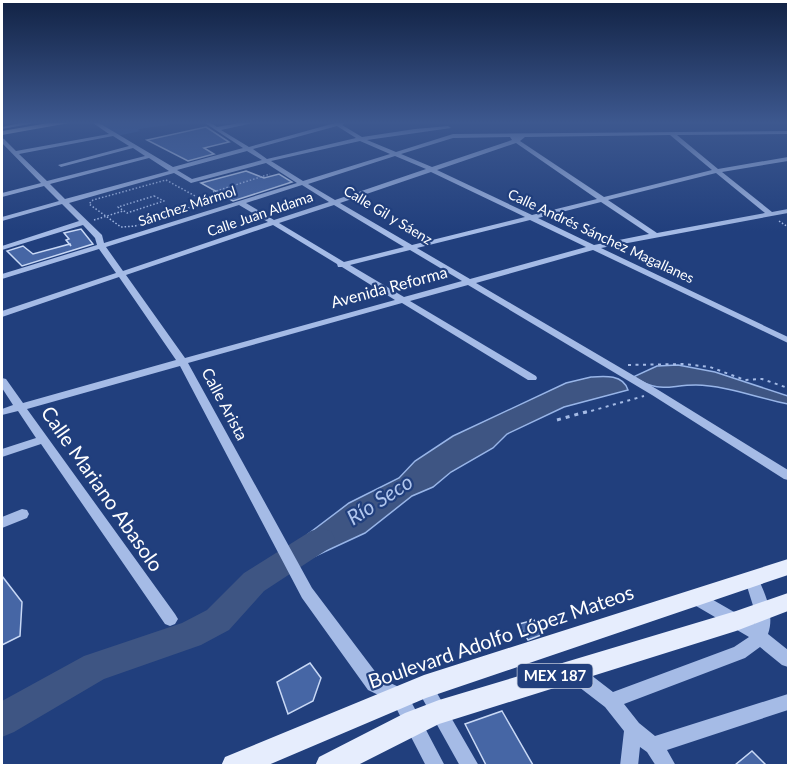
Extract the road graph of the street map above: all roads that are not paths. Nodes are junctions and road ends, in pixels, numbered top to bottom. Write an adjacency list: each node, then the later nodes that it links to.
1 (20, 159): 18 (street, Calle Arista)
2 (85, 159): 14 (street)
3 (140, 159): 18 (street)
4 (156, 159): 16 (street)
5 (213, 159): 16 (street)
6 (270, 159): 13 (street)
7 (381, 159): 19 (street, Sánchez Mármol)
8 (408, 159): 15 (street, Calle Andrés Sánchez Magallanes)
9 (461, 159): 15 (street, Calle Juan Aldama)
10 (542, 159): 21 (street)
11 (702, 159): 17 (street)
12 (789, 159): 17 (street)
13 (264, 160): 16 (street); 19 (street, Calle Gil y Sáenz)
14 (61, 165)
15 (430, 169): 22 (street, Calle Juan Aldama); 27 (street, Calle Andrés Sánchez Magallanes)
16 (175, 170): 23 (street)
17 (717, 171): 21 (street); 26 (street)
18 (45, 183): 20 (street); 23 (street, Calle Arista)
19 (302, 183): 22 (street, Calle Gil y Sáenz); 24 (street, Sánchez Mármol)
20 (2, 195)
21 (600, 199): 27 (street); 31 (street)
22 (336, 201): 30 (street, Calle Juan Aldama); 33 (street, Calle Gil y Sáenz)
23 (64, 202): 28 (street); 29 (street, Calle Arista)
24 (239, 202): 30 (street); 32 (street, Sánchez Mármol)
25 (789, 211): 26 (street, Avenida Reforma)
26 (770, 214): 31 (street, Avenida Reforma)
27 (530, 217): 33 (street); 34 (street, Calle Andrés Sánchez Magallanes)
28 (2, 219)
29 (86, 222): 32 (street, Calle Arista); 35 (street)
30 (273, 223): 36 (street); 37 (street, Calle Juan Aldama)
31 (655, 235): 34 (street, Avenida Reforma)
32 (100, 241): 37 (street, Calle Arista); 38 (street)
33 (411, 247): 36 (street); 39 (street, Calle Gil y Sáenz)
34 (594, 247): 39 (street, Avenida Reforma); 42 (street, Calle Andrés Sánchez Magallanes)
35 (2, 248)
36 (341, 265): 40 (street)
37 (121, 274): 41 (street, Calle Juan Aldama); 43 (street, Calle Arista)
38 (2, 277)
39 (469, 282): 40 (street, Avenida Reforma); 50 (street, Calle Gil y Sáenz)
40 (401, 301): 43 (street, Avenida Reforma); 44 (street)
41 (2, 314)
42 (789, 340)
43 (182, 361): 46 (street, Avenida Reforma); 64 (street, Calle Arista)
44 (532, 378)
45 (2, 381): 46 (street, Calle Mariano Abasolo)
46 (21, 406): 47 (street, Avenida Reforma); 48 (street, Calle Mariano Abasolo)
47 (2, 412)
48 (44, 439): 49 (street); 58 (street, Calle Mariano Abasolo)
49 (2, 453)
50 (789, 476)
51 (22, 514): 52 (street)
52 (2, 523)
53 (789, 567): 54 (main road, Boulevard Adolfo López Mateos / MEX 187)
54 (752, 580): 55 (main road, Boulevard Adolfo López Mateos / MEX 187); 57 (street)
55 (696, 598): 59 (street); 63 (main road, Boulevard Adolfo López Mateos / MEX 187)
56 (789, 602): 57 (main road, MEX 187)
57 (764, 610): 59 (main road, MEX 187); 60 (street)
58 (170, 619)
59 (736, 621): 60 (street); 62 (main road, MEX 187)
60 (761, 636): 61 (street); 65 (street)
61 (789, 660)
62 (572, 671): 65 (street); 67 (main road, MEX 187)
63 (424, 687): 64 (main road, Boulevard Adolfo López Mateos / MEX 187); 67 (street)
64 (399, 696): 68 (street); 71 (main road, Boulevard Adolfo López Mateos / MEX 187)
65 (611, 701): 69 (street)
66 (789, 702): 70 (street)
67 (439, 712): 68 (main road, MEX 187); 74 (street)
68 (414, 722): 72 (main road, MEX 187); 73 (street)
69 (633, 729): 70 (street); 75 (street)
70 (652, 746): 76 (street)
71 (234, 765)
72 (328, 765)
73 (436, 765)
74 (470, 765)
75 (629, 765)
76 (667, 765)

